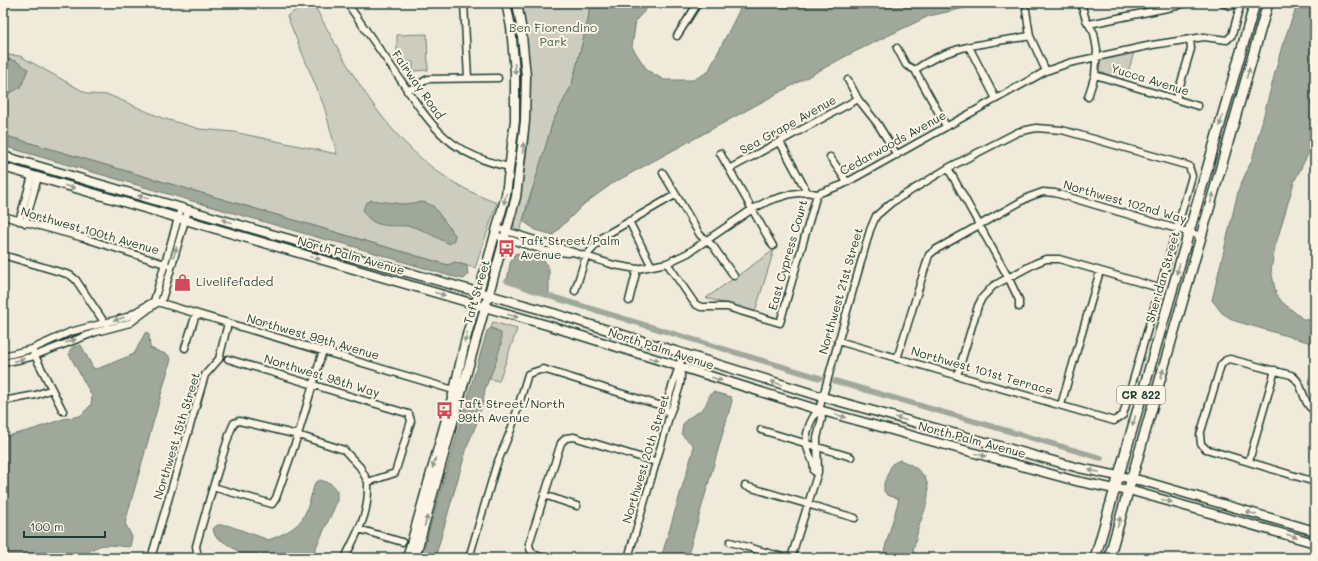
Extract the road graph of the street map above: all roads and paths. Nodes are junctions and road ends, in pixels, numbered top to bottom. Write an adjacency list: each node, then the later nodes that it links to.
1 (348, 3): 27 (street, Fairway Road)
2 (464, 3): 24 (street)
3 (506, 3): 40 (main road, Taft Street, one-way to 40)
4 (517, 3): 59 (main road, Taft Street, one-way to 4)
5 (698, 3): 15 (street)
6 (1081, 3): 14 (street)
7 (1184, 3): 14 (street)
8 (1222, 3): 12 (street)
9 (1255, 3): 58 (main road, Sheridan Street / CR 822, one-way to 58)
10 (1268, 3): 60 (main road, Sheridan Street / CR 822, one-way to 10)
11 (1241, 5): 17 (street, Cedarwoods Avenue)
12 (1231, 6)
13 (1026, 10): 16 (street)
14 (1089, 24): 20 (street)
15 (678, 36)
16 (1030, 36): 18 (street); 22 (street)
17 (1190, 39): 20 (street, Cedarwoods Avenue); 31 (street)
18 (969, 47): 21 (street); 30 (street)
19 (897, 48): 21 (street)
20 (1096, 57): 22 (street, Cedarwoods Avenue); 23 (street)
21 (915, 70): 33 (street)
22 (1046, 71): 30 (street, Cedarwoods Avenue)
23 (1095, 75): 28 (street); 31 (street, Yucca Avenue)
24 (468, 78): 25 (street); 27 (street)
25 (498, 78)
26 (848, 80): 29 (street)
27 (407, 91): 40 (street, Fairway Road)
28 (1088, 97)
29 (858, 99): 34 (street, Sea Grape Avenue); 36 (street)
30 (996, 99): 33 (street, Cedarwoods Avenue)
31 (1176, 100): 32 (street, Yucca Avenue)
32 (1198, 106)
33 (946, 126): 36 (street, Cedarwoods Avenue)
34 (780, 142): 42 (street, Sea Grape Avenue); 46 (street)
35 (720, 153): 42 (street)
36 (898, 155): 45 (street, Cedarwoods Avenue)
37 (3, 156): 49 (main road, North Palm Avenue, one-way to 37)
38 (830, 157): 45 (street)
39 (3, 167): 44 (main road, North Palm Avenue)
40 (510, 167): 57 (main road, Taft Street, one-way to 57)
41 (948, 168): 55 (street); 56 (street, Northwest 21st Street); 88 (street, Northwest 21st Street)
42 (729, 169): 50 (street)
43 (663, 173): 48 (street)
44 (35, 177): 52 (main road, North Palm Avenue, one-way to 52); 54 (street)
45 (847, 182): 47 (street, Cedarwoods Avenue)
46 (807, 192): 47 (street); 50 (street)
47 (817, 194): 68 (street, East Cypress Court)
48 (675, 195): 53 (street); 62 (street)
49 (184, 209): 52 (street); 61 (main road, North Palm Avenue, one-way to 49)
50 (751, 210): 62 (street); 63 (street)
51 (3, 216): 54 (street, Northwest 100th Avenue)
52 (181, 219): 64 (main road, North Palm Avenue); 69 (street)
53 (628, 221): 66 (street); 70 (street)
54 (22, 222): 69 (street, Northwest 100th Avenue)
55 (978, 225): 56 (street, Northwest 102nd Way); 75 (street); 96 (street, Northwest 102nd Way)
56 (1177, 228): 58 (street, Northwest 102nd Way); 76 (street)
57 (496, 232): 59 (street); 77 (main road, Taft Street)
58 (1188, 232): 60 (street, Northwest 102nd Way); 120 (main road, Sheridan Street / CR 822, one-way to 120)
59 (506, 235): 66 (street); 79 (main road, Taft Street)
60 (1201, 236): 121 (main road, Sheridan Street / CR 822, one-way to 60)
61 (281, 237): 64 (street); 77 (main road, North Palm Avenue)
62 (706, 239): 68 (street); 74 (street)
63 (773, 246)
64 (278, 247): 82 (main road, North Palm Avenue, one-way to 82)
65 (3, 255): 87 (street)
66 (586, 256): 71 (street); 78 (street)
67 (1315, 262): 73 (street)
68 (667, 263): 70 (street)
69 (168, 265): 80 (street)
70 (651, 265): 71 (street)
71 (637, 269): 81 (street)
72 (1100, 271): 75 (street); 76 (street); 106 (street)
73 (1315, 272)
74 (734, 276)
75 (1009, 279): 84 (street); 100 (street)
76 (1159, 288): 106 (street, Northwest 101st Terrace)
77 (479, 291): 79 (main road, North Palm Avenue); 82 (main road, Taft Street)
78 (575, 291)
79 (490, 295): 83 (main road, Taft Street); 92 (main road, North Palm Avenue)
80 (158, 302): 85 (street, Northwest 99th Avenue); 87 (street)
81 (629, 302)
82 (475, 304): 83 (main road, North Palm Avenue); 103 (main road, Taft Street, one-way to 103)
83 (486, 307): 98 (main road, North Palm Avenue, one-way to 98); 103 (main road, Taft Street)
84 (1019, 307)
85 (196, 314): 86 (street, Northwest 99th Avenue); 89 (street)
86 (228, 324): 91 (street, Northwest 99th Avenue); 138 (street, Northwest 15th Street)
87 (106, 326): 90 (street); 93 (street, one-way to 87)
88 (838, 341): 96 (street, Northwest 101st Terrace); 104 (street, Northwest 21st Street)
89 (185, 348)
90 (32, 349): 93 (street); 94 (street)
91 (323, 350): 101 (street); 103 (street, Northwest 99th Avenue)
92 (682, 354): 98 (street, Northwest 20th Street); 104 (main road, North Palm Avenue, one-way to 92)
93 (35, 355): 97 (street, one-way to 93); 102 (street)
94 (3, 356)
95 (228, 359): 101 (street, Northwest 98th Way)
96 (897, 359): 100 (street, Northwest 101st Terrace)
97 (3, 363)
98 (680, 367): 107 (street, Northwest 20th Street); 107 (street, Northwest 20th Street); 108 (main road, North Palm Avenue, one-way to 108)
99 (1275, 370): 110 (street); 118 (street); 118 (street)
100 (957, 376): 106 (street, Northwest 101st Terrace)
101 (312, 384): 113 (street); 122 (street, Northwest 98th Way)
102 (52, 389): 105 (street); 109 (street)
103 (458, 392): 141 (main road, Taft Street, one-way to 141); 142 (main road, Taft Street, one-way to 103)
104 (823, 397): 108 (street, Northwest 21st Street); 120 (main road, North Palm Avenue, one-way to 104)
105 (3, 401)
106 (1062, 405)
107 (665, 409): 119 (street, Northwest 20th Street); 143 (street)
108 (819, 410): 112 (street, Northwest 21st Street); 114 (street, Northwest 21st Street); 127 (main road, North Palm Avenue, one-way to 127)
109 (62, 411)
110 (1315, 412)
111 (761, 430): 115 (street)
112 (808, 434): 114 (street); 115 (street, Northwest 21st Street)
113 (298, 435): 122 (street); 126 (street); 126 (street)
114 (817, 436): 116 (street, Northwest 21st Street)
115 (806, 443): 116 (street); 124 (street, Northwest 21st Street)
116 (817, 446): 117 (street); 124 (street, Northwest 21st Street)
117 (851, 457)
118 (1249, 461): 123 (street)
119 (656, 462): 129 (street); 145 (street, Northwest 20th Street)
120 (1118, 476): 121 (main road, North Palm Avenue); 127 (main road, Sheridan Street / CR 822)
121 (1132, 479): 128 (main road, Sheridan Street / CR 822); 134 (main road, North Palm Avenue, one-way to 121)
122 (368, 482): 133 (street)
123 (1315, 482)
124 (812, 485): 130 (street, Northwest 21st Street)
125 (745, 486): 130 (street)
126 (212, 487): 139 (street)
127 (1115, 489): 128 (main road, North Palm Avenue); 148 (main road, Sheridan Street / CR 822)
128 (1129, 490): 137 (main road, North Palm Avenue, one-way to 137); 149 (main road, Sheridan Street / CR 822, one-way to 128)
129 (544, 495): 131 (street); 144 (street)
130 (807, 503): 132 (street); 147 (street, Northwest 21st Street)
131 (578, 506)
132 (855, 518)
133 (359, 529): 135 (street); 140 (street)
134 (1315, 531)
135 (402, 542)
136 (730, 542): 146 (street)
137 (1315, 543)
138 (151, 558)
139 (198, 558)
140 (345, 558)
141 (407, 558)
142 (415, 558)
143 (469, 558)
144 (544, 558)
145 (628, 558)
146 (786, 558)
147 (791, 558)
148 (1095, 558)
149 (1109, 558)

